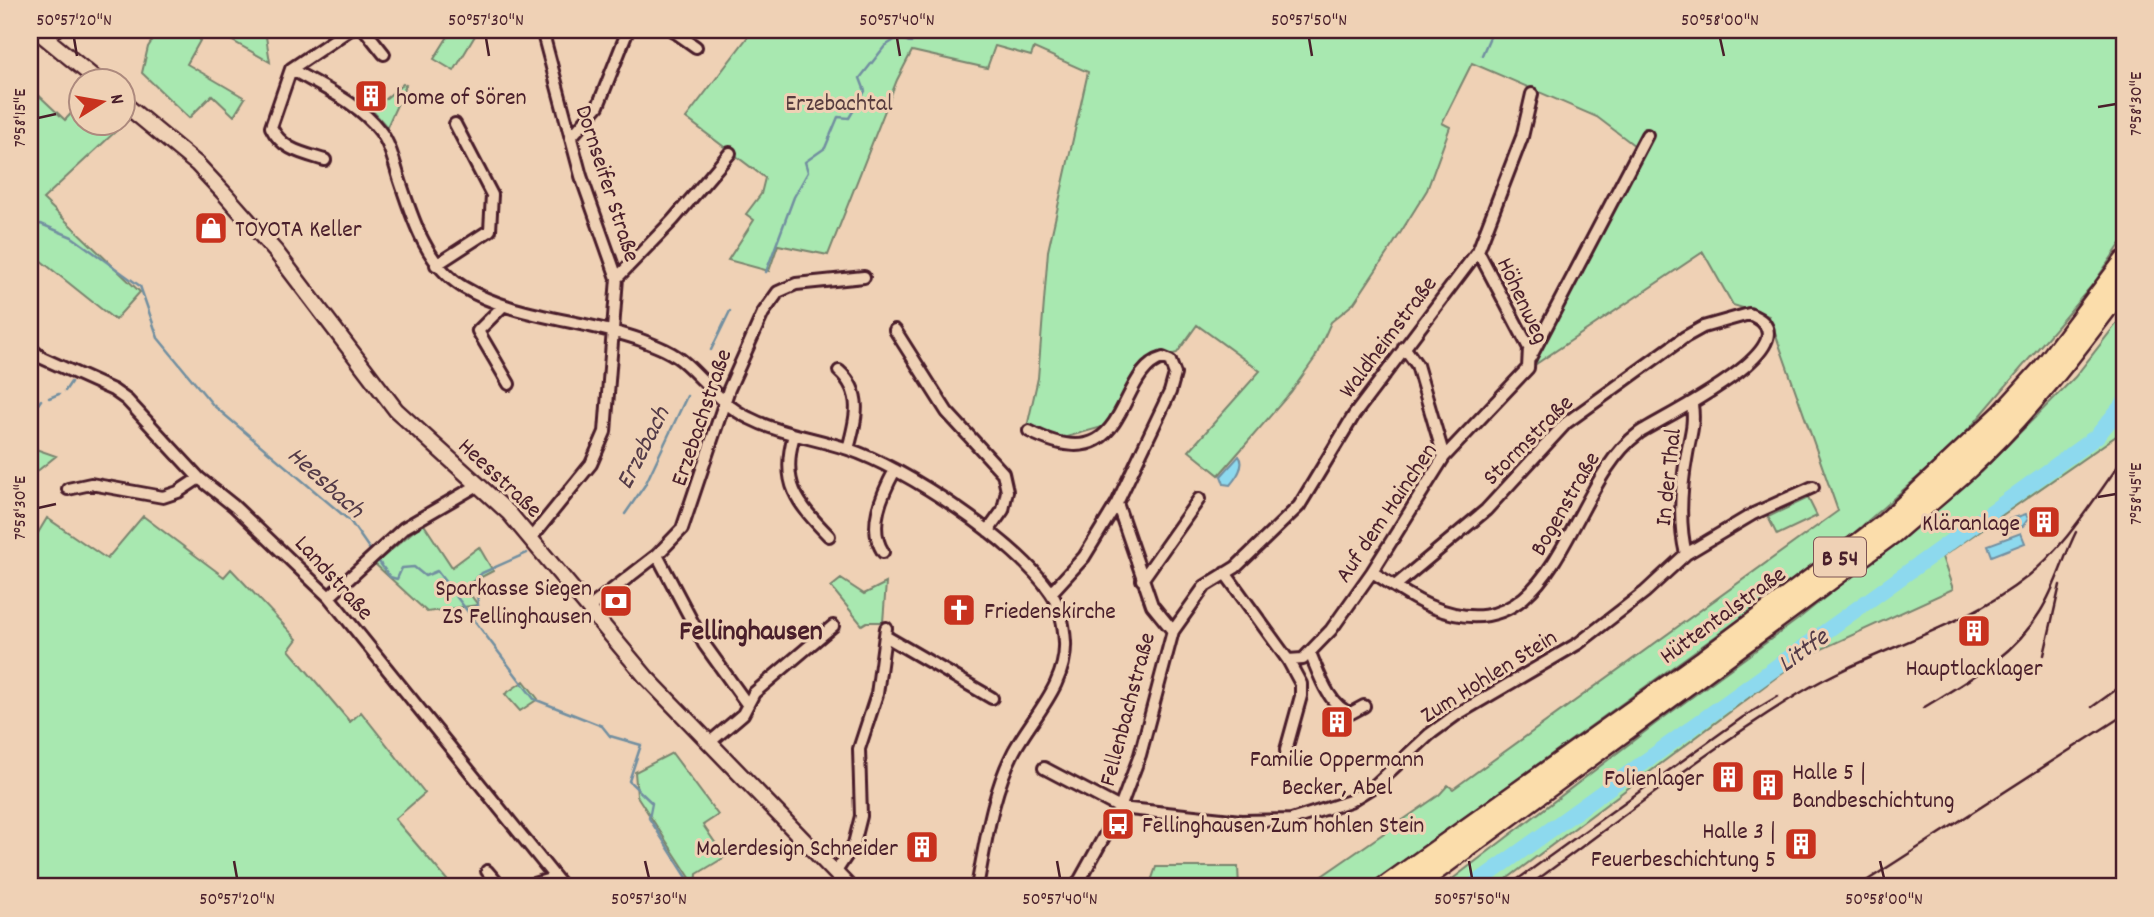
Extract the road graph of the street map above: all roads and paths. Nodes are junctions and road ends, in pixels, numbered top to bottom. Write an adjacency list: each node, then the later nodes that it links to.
1 (36, 30): 7 (main road)
2 (349, 30): 11 (street)
3 (365, 30): 9 (street)
4 (542, 30): 16 (street, Dornseifer Straße)
5 (628, 30): 16 (street)
6 (672, 30): 8 (street)
7 (52, 35): 10 (main road)
8 (696, 47)
9 (384, 54)
10 (83, 66)
11 (291, 69): 18 (street); 21 (street)
12 (1531, 94): 19 (street, Waldheimstraße)
13 (136, 114): 42 (main road, Heesstraße)
14 (455, 124): 21 (street)
15 (1647, 135): 31 (street, Auf dem Hainchen)
16 (572, 136): 23 (street, Dornseifer Straße)
17 (730, 153): 23 (street)
18 (325, 160)
19 (1478, 251): 30 (street, Waldheimstraße); 31 (street, Höhenweg)
20 (2124, 261): 24 (highway, B 54)
21 (436, 265): 25 (street)
22 (864, 277): 34 (street, Erzebachstraße)
23 (618, 278): 26 (street, Dornseifer Straße)
24 (2120, 284): 80 (highway, Hüttentalstraße / B 54); 81 (highway, Hüttentalstraße / B 54)
25 (503, 306): 26 (street); 33 (street)
26 (611, 330): 34 (street); 49 (street, Dornseifer Straße)
27 (895, 330): 47 (street)
28 (1768, 333): 35 (street, Bogenstraße); 56 (street, Stormstraße)
29 (30, 348): 41 (street, Landstraße)
30 (1404, 348): 39 (street); 54 (street, Waldheimstraße)
31 (1529, 363): 39 (street, Auf dem Hainchen)
32 (839, 371): 38 (street)
33 (509, 384)
34 (725, 403): 37 (street); 52 (street, Erzebachstraße)
35 (1692, 405): 51 (street, In der Thal); 56 (street, Bogenstraße)
36 (1028, 431): 46 (street)
37 (794, 435): 38 (street); 48 (street)
38 (849, 449): 40 (street)
39 (1444, 457): 53 (street, Auf dem Hainchen)
40 (895, 470): 47 (street); 50 (street)
41 (199, 478): 44 (street); 58 (street, Landstraße)
42 (478, 485): 49 (main road, Heesstraße); 58 (street)
43 (1813, 487): 51 (street, Zum Hohlen Stein)
44 (68, 489)
45 (1199, 499): 55 (street)
46 (1117, 503): 55 (street, Fellenbachstraße); 57 (street)
47 (988, 531): 57 (street)
48 (829, 536)
49 (532, 537): 59 (main road, Heesstraße)
50 (883, 552)
51 (1686, 554): 70 (street, Zum Hohlen Stein)
52 (657, 555): 59 (street, Erzebachstraße); 65 (street)
53 (1372, 572): 56 (street, Bogenstraße); 62 (street, Auf dem Hainchen)
54 (1225, 573): 61 (street); 63 (street)
55 (1142, 580): 61 (street, Fellenbachstraße)
56 (1395, 586)
57 (1051, 593): 78 (street)
58 (329, 597): 73 (street, Landstraße)
59 (590, 607): 67 (main road, Heesstraße)
60 (833, 626): 65 (street)
61 (1172, 631): 70 (street, Fellenbachstraße)
62 (1310, 653): 63 (street); 66 (street)
63 (1288, 660): 68 (street)
64 (992, 698): 72 (street)
65 (747, 704): 67 (street)
66 (1364, 706)
67 (709, 743): 72 (main road, Heesstraße)
68 (1287, 759)
69 (1044, 768): 70 (street)
70 (1120, 808): 79 (street, Fellenbachstraße)
71 (487, 871): 74 (street)
72 (835, 873): 77 (main road, Heesstraße)
73 (554, 878): 75 (street); 76 (street, Landstraße)
74 (512, 887)
75 (523, 887)
76 (563, 887)
77 (849, 887)
78 (977, 887)
79 (1076, 887)
80 (1384, 887)
81 (1414, 887)

